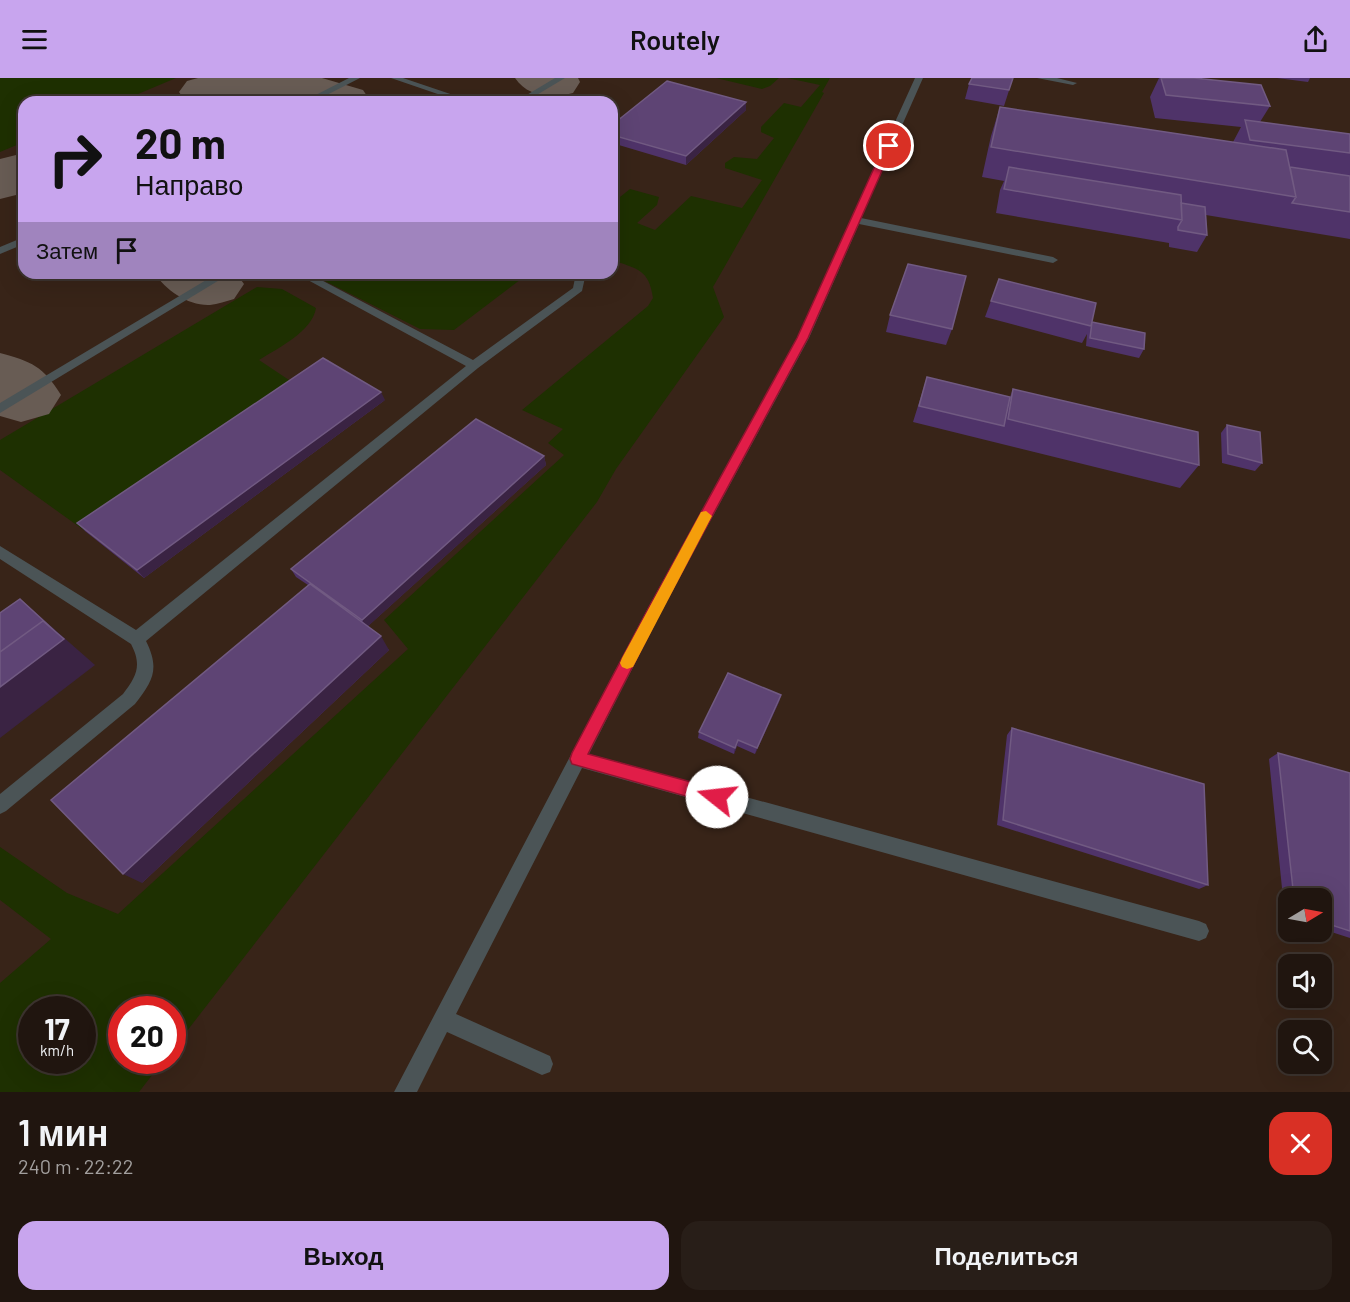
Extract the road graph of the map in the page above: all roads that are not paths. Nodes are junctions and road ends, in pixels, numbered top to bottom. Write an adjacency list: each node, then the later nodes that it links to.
1 (356, 78): 7 (lane)
2 (395, 78): 8 (lane)
3 (561, 78): 9 (lane)
4 (919, 78): 10 (lane)
5 (1041, 78): 6 (lane)
6 (1073, 83)
7 (318, 96)
8 (451, 96)
9 (530, 96)
10 (855, 220): 13 (lane); 21 (lane)
11 (18, 243): 12 (lane)
12 (0, 251)
13 (1053, 260)
14 (216, 279): 18 (lane)
15 (311, 279): 17 (lane)
16 (580, 279): 17 (lane)
17 (474, 365): 20 (lane)
18 (0, 409)
19 (0, 552): 20 (lane)
20 (137, 639): 22 (lane)
21 (578, 759): 23 (lane); 24 (lane)
22 (0, 805)
23 (1199, 931)
24 (443, 1020): 25 (lane); 26 (lane)
25 (542, 1064)
26 (405, 1092)

